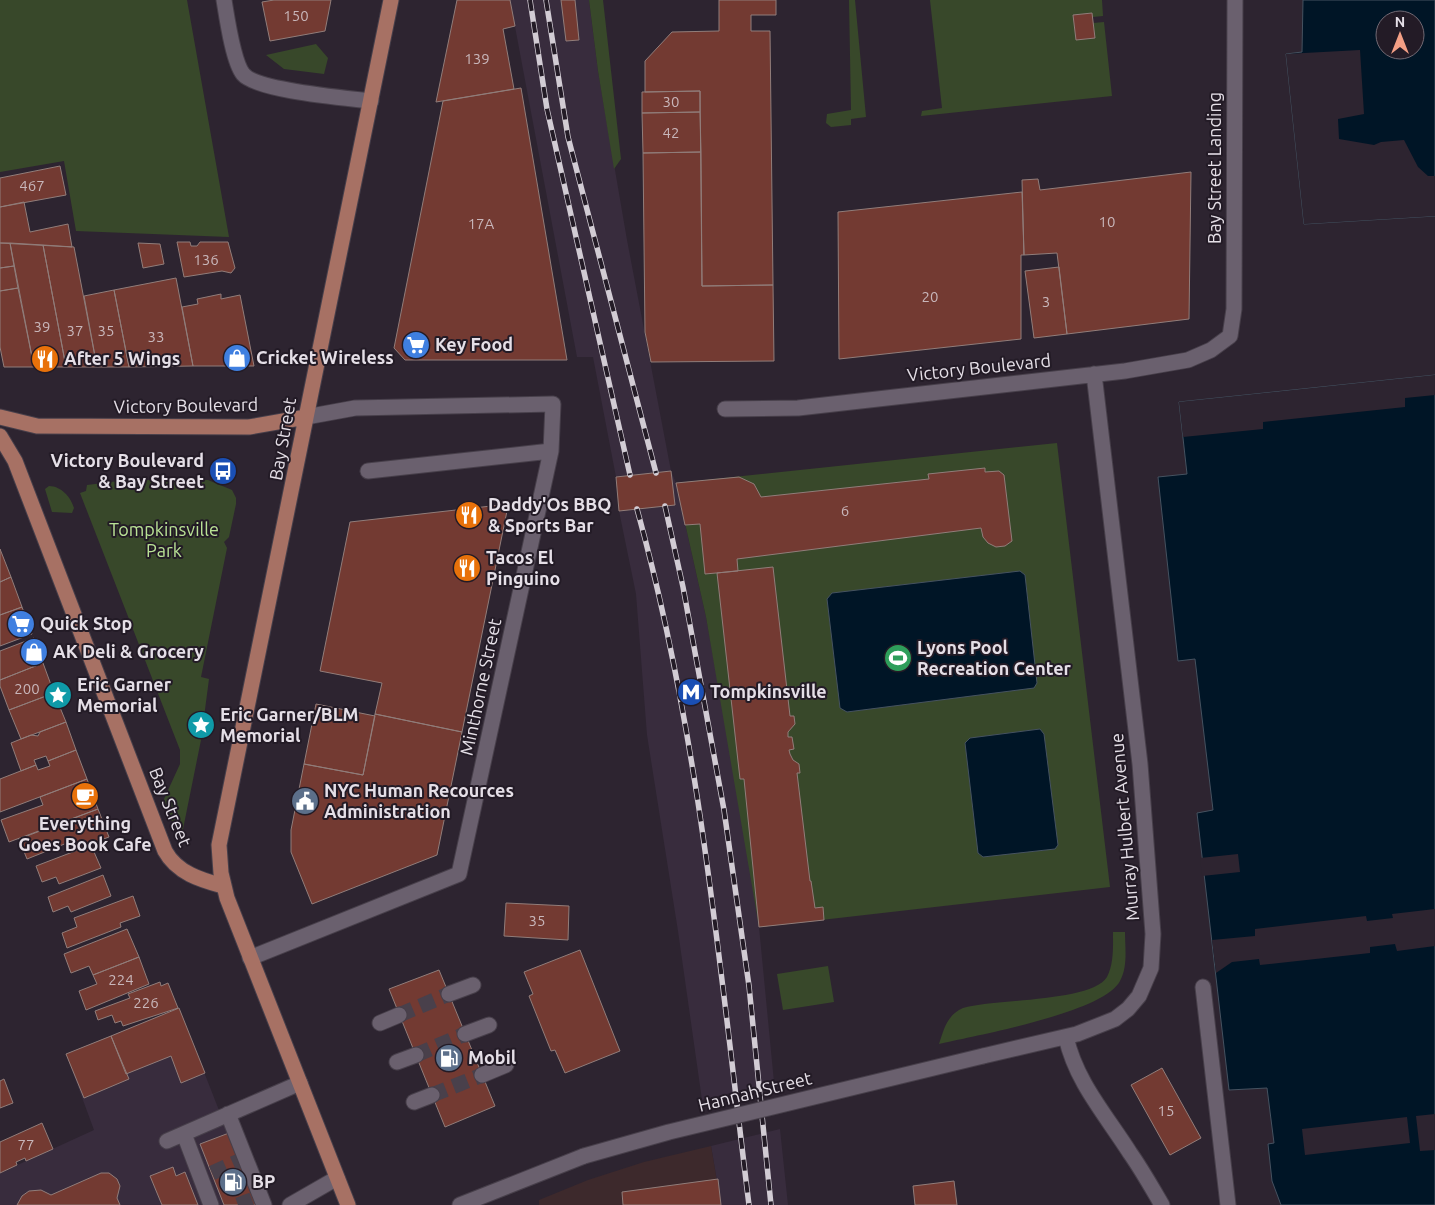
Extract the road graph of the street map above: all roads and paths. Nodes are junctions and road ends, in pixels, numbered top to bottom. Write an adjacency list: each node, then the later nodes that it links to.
1 (224, 0): 4 (street)
2 (391, 0): 4 (main road, Bay Street)
3 (1236, 0): 5 (street, Bay Street Landing)
4 (371, 101): 10 (main road, Bay Street)
5 (1230, 336): 6 (street, Victory Boulevard)
6 (1094, 374): 8 (street, Victory Boulevard); 23 (street, Murray Hulbert Avenue)
7 (553, 404): 10 (street, Victory Boulevard); 12 (street, Minthorne Street)
8 (725, 409)
9 (0, 417): 10 (main road, Victory Boulevard)
10 (306, 417): 14 (main road, Bay Street)
11 (0, 436): 14 (main road, Bay Street)
12 (551, 451): 13 (street); 15 (street, Minthorne Street)
13 (368, 471)
14 (223, 886): 15 (main road, Bay Street)
15 (250, 958): 28 (main road, Bay Street)
16 (473, 985): 18 (street)
17 (1203, 987): 41 (street)
18 (450, 994)
19 (400, 1015): 20 (street)
20 (380, 1023)
21 (489, 1024): 22 (street)
22 (465, 1034)
23 (1066, 1037): 39 (street, Hannah Street, bridge); 40 (street)
24 (416, 1055): 25 (street)
25 (397, 1062)
26 (506, 1066): 27 (street)
27 (482, 1075)
28 (300, 1084): 31 (street); 34 (main road, Bay Street)
29 (432, 1095): 30 (street)
30 (414, 1102)
31 (228, 1114): 32 (street); 35 (street)
32 (184, 1134): 33 (street); 36 (street)
33 (167, 1142)
34 (337, 1178): 37 (street); 38 (main road, Bay Street)
35 (259, 1200)
36 (211, 1205)
37 (290, 1205)
38 (348, 1205)
39 (460, 1205)
40 (1162, 1205)
41 (1228, 1205)

